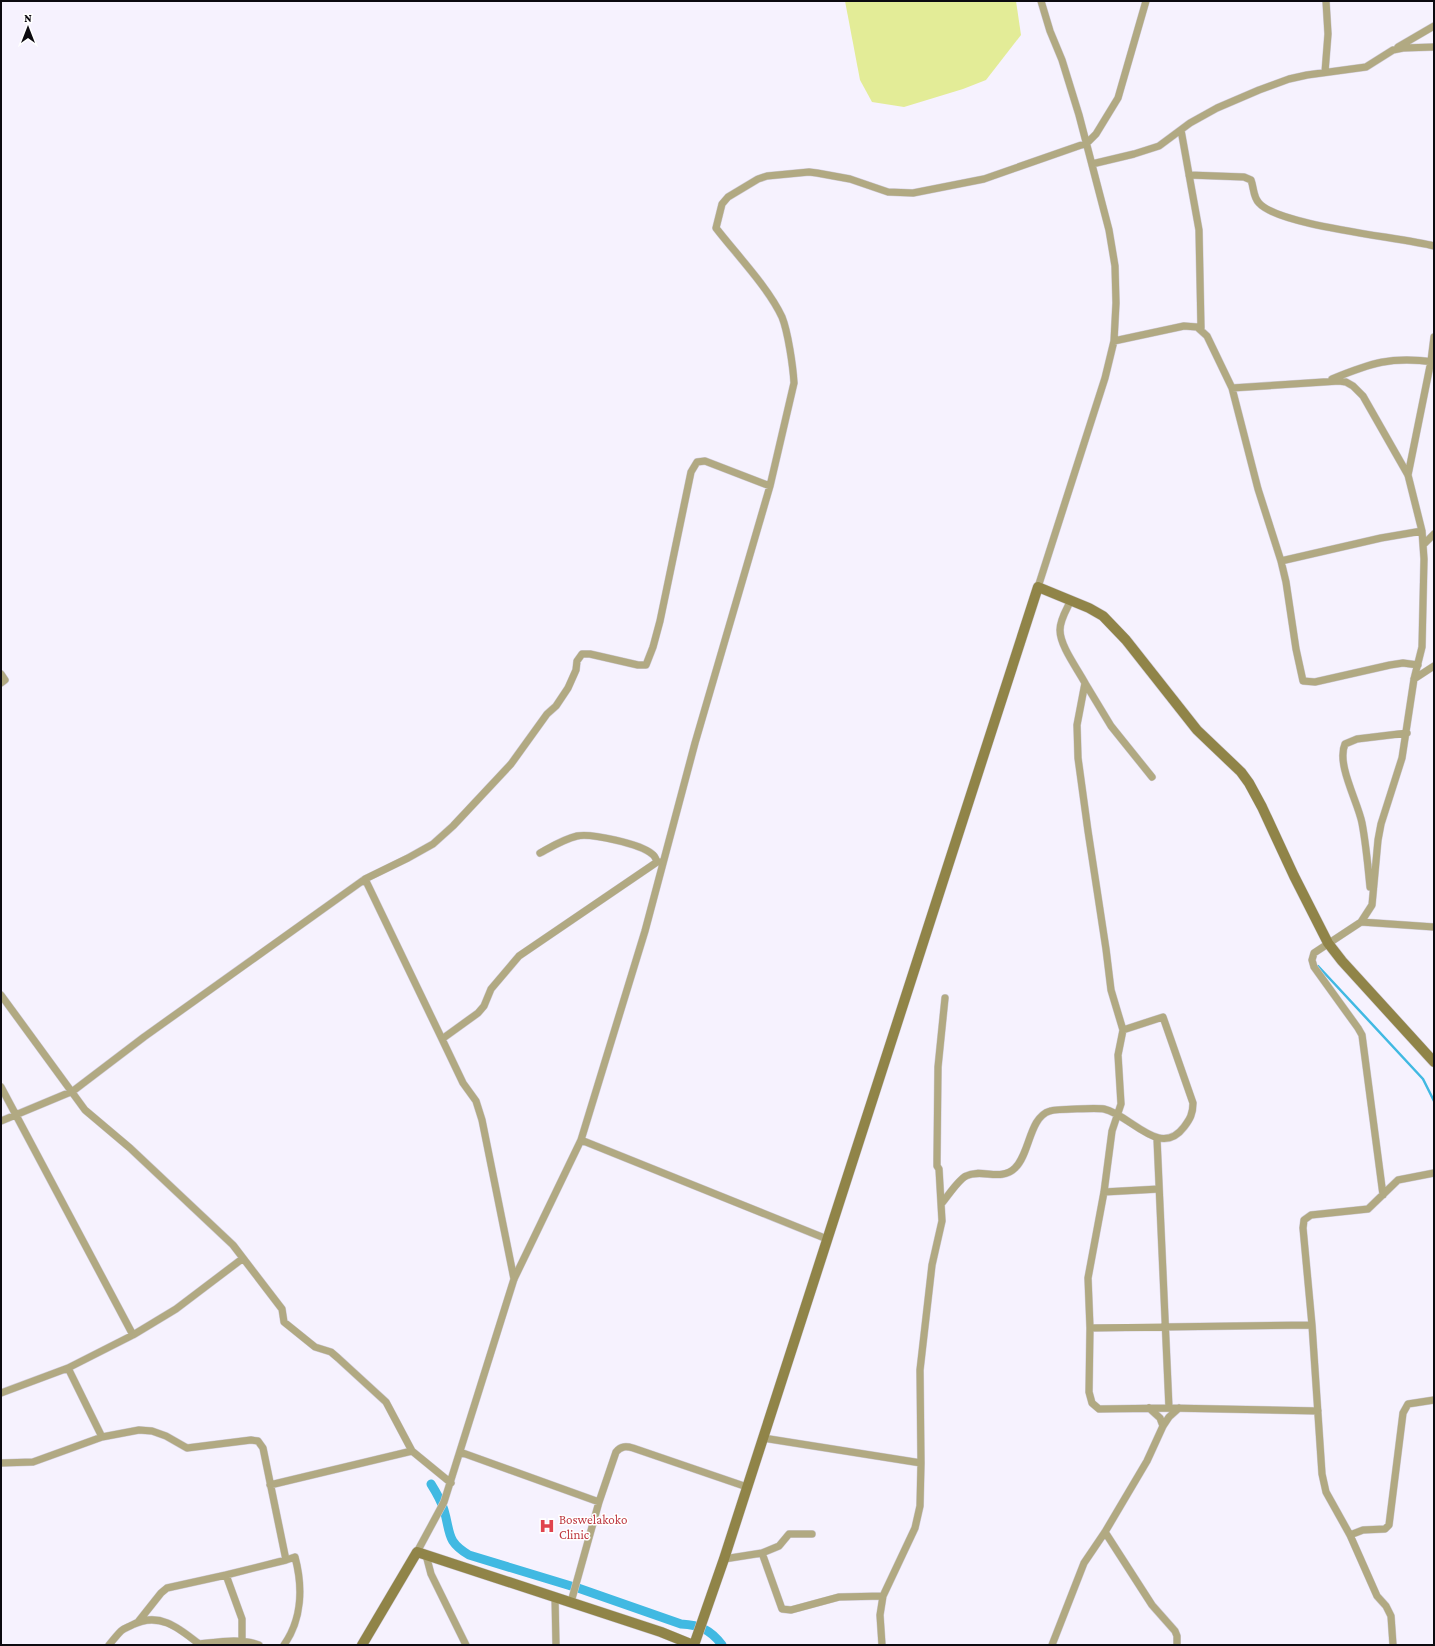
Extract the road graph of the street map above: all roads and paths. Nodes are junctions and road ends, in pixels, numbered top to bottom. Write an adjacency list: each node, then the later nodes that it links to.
1 (1041, 1): 9 (street)
2 (1146, 1): 9 (street)
3 (1326, 1): 7 (street)
4 (1434, 26): 6 (street)
5 (1434, 47): 6 (street)
6 (1393, 50): 7 (street)
7 (1325, 72): 8 (street)
8 (1181, 130): 10 (street); 11 (street)
9 (1087, 143): 10 (street); 20 (street)
10 (1092, 164): 15 (street)
11 (1189, 175): 12 (street); 13 (street)
12 (1434, 246)
13 (1201, 328): 15 (street); 18 (street)
14 (1434, 337): 16 (street)
15 (1114, 341): 25 (street)
16 (1432, 362): 17 (street); 19 (street)
17 (1326, 382): 18 (street); 19 (street)
18 (1232, 388): 24 (street)
19 (1408, 475): 21 (street)
20 (770, 486): 36 (street); 37 (street)
21 (1422, 532): 23 (street); 24 (street)
22 (1434, 534): 23 (street)
23 (1424, 544): 27 (street)
24 (1281, 561): 27 (street)
25 (1038, 587): 26 (street); 59 (street)
26 (1070, 600): 32 (street); 41 (street)
27 (1418, 665): 30 (street)
28 (1434, 666): 30 (street)
29 (1, 674): 31 (street)
30 (1414, 679): 33 (street)
31 (1, 683)
32 (1085, 683): 34 (street); 44 (street)
33 (1407, 733): 38 (street); 38 (street)
34 (1152, 777)
35 (540, 854): 36 (street)
36 (660, 862): 45 (street); 53 (street)
37 (366, 879): 45 (street); 48 (street)
38 (1372, 905): 39 (street)
39 (1361, 922): 40 (street); 41 (street)
40 (1434, 927)
41 (1328, 943): 46 (street); 57 (street)
42 (1, 995): 48 (street)
43 (945, 998): 58 (street)
44 (1123, 1030): 50 (street); 52 (street)
45 (442, 1039): 61 (street)
46 (1434, 1062)
47 (1, 1087): 49 (street)
48 (73, 1091): 49 (street); 60 (street)
49 (16, 1114): 51 (street); 65 (street)
50 (1117, 1114): 52 (street); 56 (street); 58 (street)
51 (1, 1121)
52 (1157, 1139): 55 (street)
53 (581, 1140): 59 (street); 61 (street)
54 (1434, 1173): 57 (street)
55 (1159, 1189): 56 (street); 64 (street)
56 (1104, 1192): 63 (street)
57 (1383, 1194): 62 (street)
58 (942, 1203): 78 (street)
59 (826, 1239): 75 (street)
60 (242, 1259): 65 (street); 76 (street)
61 (514, 1279): 77 (street)
62 (1312, 1325): 64 (street); 72 (street)
63 (1090, 1328): 64 (street); 69 (street)
64 (1166, 1328): 70 (street)
65 (133, 1335): 66 (street)
66 (68, 1368): 67 (street); 74 (street)
67 (1, 1393)
68 (1434, 1400): 86 (street)
69 (1149, 1408): 70 (street); 73 (street)
70 (1169, 1408): 71 (street)
71 (1179, 1408): 72 (street); 73 (street)
72 (1318, 1410): 86 (street)
73 (1163, 1426): 84 (street)
74 (102, 1437): 79 (street); 81 (street)
75 (763, 1438): 78 (street); 82 (street)
76 (412, 1451): 80 (street); 81 (street)
77 (460, 1452): 80 (street); 83 (street)
78 (921, 1462): 92 (street)
79 (1, 1463)
80 (451, 1483): 87 (street)
81 (270, 1485): 90 (street)
82 (747, 1487): 83 (street); 89 (street)
83 (599, 1502): 94 (street)
84 (1105, 1532): 106 (street); 107 (street)
85 (812, 1534): 88 (street)
86 (1350, 1535): 108 (street)
87 (421, 1553): 93 (street); 102 (street); 103 (street)
88 (762, 1553): 89 (street); 92 (street)
89 (724, 1559): 97 (street)
90 (286, 1560): 91 (street); 101 (street)
91 (226, 1575): 95 (street); 96 (street)
92 (883, 1596): 105 (street)
93 (554, 1597): 94 (street); 104 (street)
94 (571, 1602): 97 (street)
95 (138, 1622): 98 (street); 99 (street)
96 (242, 1642): 98 (street); 100 (street)
97 (695, 1642)
98 (199, 1644)
99 (109, 1645)
100 (259, 1645)
101 (284, 1645)
102 (362, 1645)
103 (466, 1645)
104 (556, 1645)
105 (882, 1645)
106 (1052, 1645)
107 (1177, 1645)
108 (1393, 1645)

